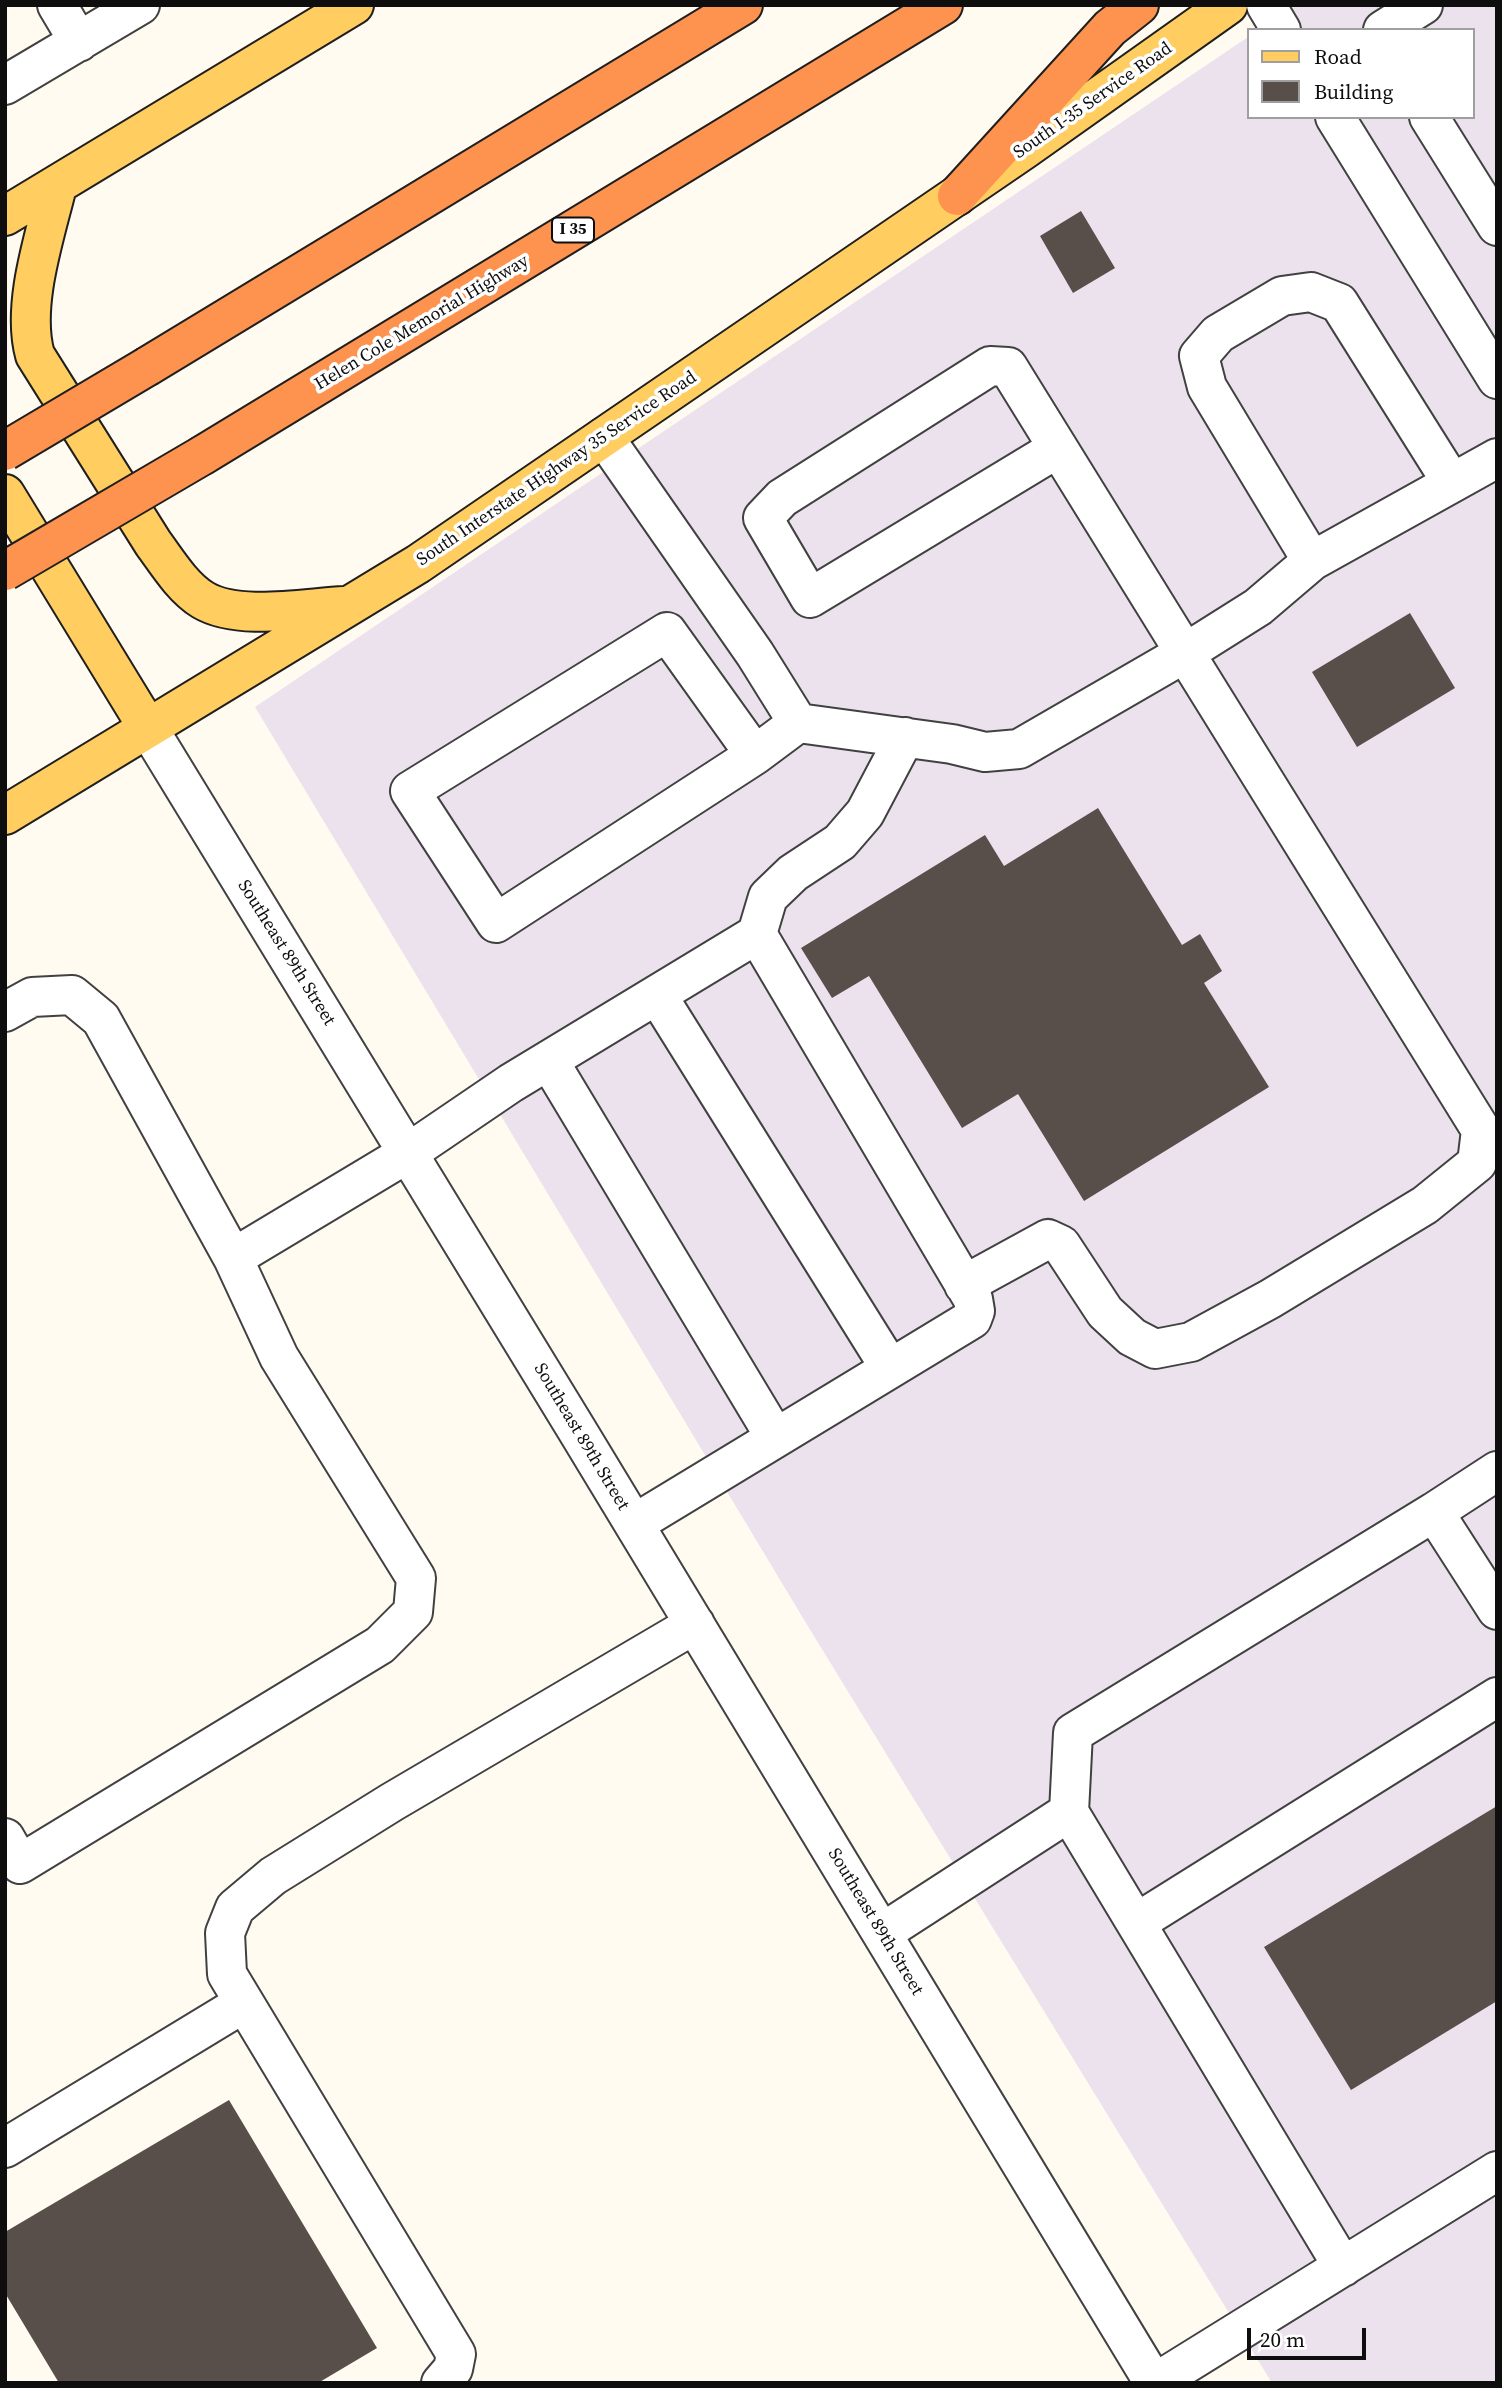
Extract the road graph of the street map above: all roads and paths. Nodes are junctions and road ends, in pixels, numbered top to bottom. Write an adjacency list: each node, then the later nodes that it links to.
1 (57, 5): 12 (street)
2 (139, 5): 12 (street)
3 (743, 5): 23 (highway, bridge)
4 (943, 5): 28 (highway, Helen Cole Memorial Highway / I 35, bridge)
5 (1139, 5): 17 (highway)
6 (1228, 5): 17 (main road, South I-35 Service Road)
7 (1266, 5): 10 (street)
8 (1423, 5): 11 (street)
9 (340, 9): 16 (main road)
10 (1280, 28)
11 (1386, 28)
12 (79, 41): 13 (street)
13 (5, 85)
14 (1336, 119): 20 (street)
15 (1430, 119): 19 (street)
16 (57, 186): 18 (main road); 29 (main road)
17 (957, 196): 21 (main road, South Interstate Highway 35 Service Road)
18 (5, 216)
19 (1497, 226)
20 (1497, 379)
21 (604, 437): 29 (main road, South Interstate Highway 35 Service Road); 31 (street)
22 (1058, 449): 22 (street); 30 (street)
23 (5, 451)
24 (1497, 458): 25 (street)
25 (1452, 483): 27 (street); 27 (street)
26 (5, 494): 32 (main road, Southeast 89th Street)
27 (1312, 561): 30 (street)
28 (5, 570)
29 (349, 606): 32 (main road, South Interstate Highway 35 Service Road)
30 (1185, 653): 33 (street); 42 (street)
31 (798, 723): 33 (street); 34 (street)
32 (148, 728): 35 (main road, South Interstate Highway 35 Service Road); 40 (street, Southeast 89th Street)
33 (905, 737): 36 (street)
34 (755, 755): 34 (street)
35 (5, 816)
36 (757, 934): 37 (street); 42 (street)
37 (657, 995): 39 (street); 43 (street)
38 (5, 1012): 41 (street)
39 (549, 1060): 40 (street); 44 (street)
40 (408, 1153): 41 (street); 47 (street, Southeast 89th Street)
41 (233, 1258): 52 (street)
42 (964, 1284): 43 (street)
43 (890, 1368): 44 (street)
44 (775, 1437): 47 (street)
45 (1497, 1471): 46 (street)
46 (1434, 1512): 48 (street); 51 (street)
47 (634, 1524): 49 (street, Southeast 89th Street)
48 (1497, 1610)
49 (695, 1624): 54 (street, Southeast 89th Street); 55 (street)
50 (1497, 1697): 53 (street)
51 (1069, 1812): 53 (street); 54 (street)
52 (10, 1857)
53 (1136, 1923): 58 (street)
54 (882, 1933): 60 (street, Southeast 89th Street)
55 (244, 2003): 56 (street); 59 (street)
56 (5, 2148)
57 (1497, 2172): 58 (street)
58 (1343, 2267): 60 (street)
59 (440, 2383)
60 (1155, 2383)

